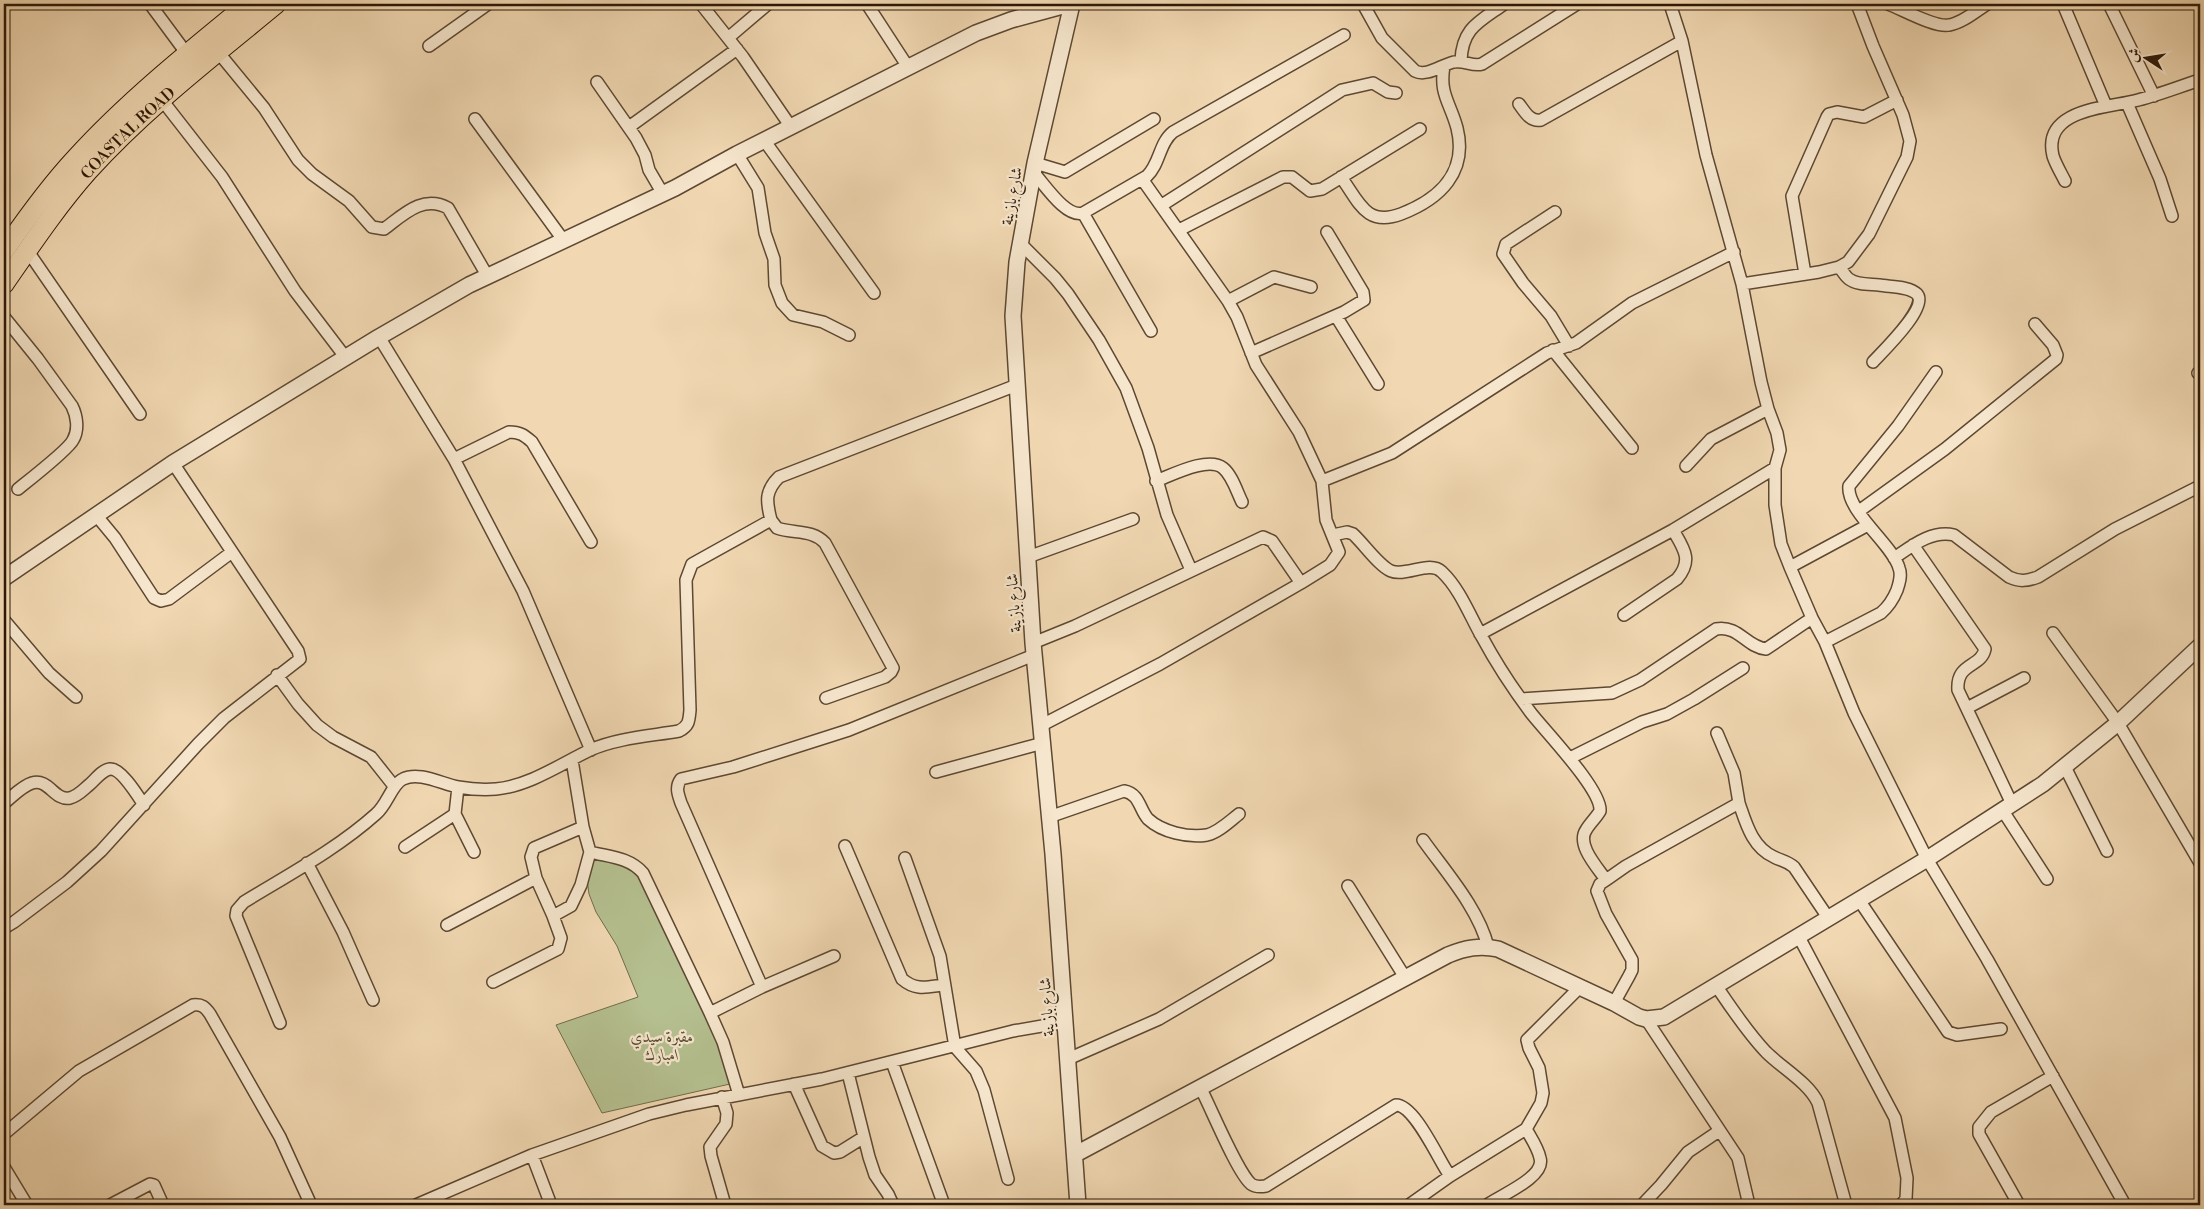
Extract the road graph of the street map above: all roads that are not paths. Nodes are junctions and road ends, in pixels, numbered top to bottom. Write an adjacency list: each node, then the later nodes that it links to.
1 (150, 4): 24 (street)
2 (248, 4): 24 (highway, COASTAL ROAD)
3 (276, 4): 23 (highway, COASTAL ROAD)
4 (488, 4): 21 (street)
5 (701, 4): 19 (street)
6 (768, 4): 19 (street)
7 (867, 4): 27 (street)
8 (1071, 4): 27 (street); 44 (street, شارع بازينة)
9 (1363, 4): 26 (street)
10 (1504, 4): 25 (street)
11 (1577, 4): 25 (street)
12 (1670, 4): 20 (street)
13 (1857, 4): 33 (street)
14 (1888, 4): 15 (street)
15 (1987, 4)
16 (2063, 4): 36 (street)
17 (2109, 4): 31 (street)
18 (1344, 35): 46 (street)
19 (728, 38): 22 (street)
20 (1682, 41): 35 (street); 59 (street)
21 (429, 46)
22 (737, 49): 39 (street); 40 (street)
23 (218, 52): 32 (highway, COASTAL ROAD); 62 (street)
24 (187, 54): 58 (highway, COASTAL ROAD)
25 (1461, 61): 26 (street)
26 (1444, 66): 45 (street)
27 (908, 67): 40 (street)
28 (2200, 80): 31 (street)
29 (597, 82): 39 (street)
30 (1396, 93): 49 (street)
31 (2154, 96): 34 (street)
32 (162, 100): 57 (highway, COASTAL ROAD); 77 (street)
33 (1897, 100): 60 (street); 61 (street)
34 (2127, 102): 36 (street); 52 (street)
35 (1519, 104)
36 (2106, 106): 47 (street)
37 (1154, 118): 44 (street)
38 (476, 119): 55 (street)
39 (629, 127): 48 (street)
40 (791, 127): 42 (street)
41 (1420, 129): 45 (street)
42 (764, 140): 43 (street); 66 (street)
43 (737, 154): 48 (street); 72 (street)
44 (1035, 168): 51 (street); 56 (street, شارع بازينة)
45 (1341, 177): 53 (street)
46 (1142, 180): 49 (street); 51 (street)
47 (2065, 181)
48 (663, 194): 55 (street)
49 (1162, 205): 53 (street)
50 (1555, 212): 74 (street)
51 (1083, 213): 71 (street)
52 (2172, 216)
53 (1179, 230): 67 (street)
54 (1328, 232): 68 (street)
55 (564, 242): 62 (street)
56 (1020, 243): 81 (street, شارع بازينة); 89 (street)
57 (27, 250): 63 (highway, COASTAL ROAD); 83 (street)
58 (4, 251)
59 (1734, 252): 64 (street); 74 (street)
60 (1839, 267): 61 (street); 78 (street)
61 (1805, 274): 64 (street)
62 (488, 276): 73 (street)
63 (4, 284)
64 (1742, 284): 82 (street)
65 (1311, 286): 67 (street)
66 (874, 293)
67 (1228, 301): 76 (street)
68 (1336, 316): 76 (street); 80 (street)
69 (4, 317): 92 (street)
70 (2035, 324): 94 (street)
71 (1151, 331)
72 (848, 335)
73 (379, 337): 77 (street); 85 (street)
74 (1568, 346): 75 (street)
75 (1553, 350): 84 (street); 90 (street)
76 (1251, 353): 90 (street)
77 (346, 358): 86 (street)
78 (1873, 362)
79 (1936, 372): 94 (street)
80 (1378, 384)
81 (1017, 385): 97 (street); 104 (street, شارع بازينة)
82 (1768, 408): 87 (street); 88 (street)
83 (140, 414)
84 (1632, 448)
85 (454, 459): 101 (street); 129 (street)
86 (173, 463): 95 (street); 103 (street)
87 (1686, 466)
88 (1775, 468): 99 (street); 106 (street)
89 (1156, 481): 93 (street); 107 (street)
90 (1322, 481): 100 (street)
91 (2200, 486): 102 (street)
92 (18, 489)
93 (1242, 502)
94 (1859, 511): 98 (street)
95 (96, 515): 103 (street); 108 (street)
96 (1132, 519): 104 (street)
97 (770, 520): 122 (street); 129 (street)
98 (1868, 526): 105 (street); 106 (street)
99 (1673, 530): 110 (street); 114 (street)
100 (1333, 535): 109 (street); 114 (street)
101 (591, 542)
102 (1913, 545): 105 (street); 124 (street)
103 (232, 552): 119 (street)
104 (1028, 557): 117 (street, شارع بازينة)
105 (1894, 558): 115 (street)
106 (1790, 567): 111 (street)
107 (1191, 570): 109 (street); 117 (street)
108 (4, 578)
109 (1301, 584): 126 (street)
110 (1624, 615)
111 (1812, 618): 115 (street); 123 (street)
112 (4, 620): 121 (street)
113 (2053, 633): 125 (street)
114 (1480, 634): 123 (street)
115 (1825, 642): 151 (street)
116 (2200, 646): 125 (street)
117 (1034, 649): 126 (street, شارع بازينة); 170 (street)
118 (1743, 668): 130 (street)
119 (277, 676): 134 (street); 138 (street)
120 (2024, 678): 124 (street)
121 (76, 697)
122 (826, 698)
123 (1522, 699): 130 (street)
124 (1966, 708): 139 (street)
125 (2118, 724): 132 (street); 153 (street)
126 (1042, 725): 128 (street, شارع بازينة)
127 (1717, 733): 137 (street)
128 (1043, 743): 133 (street); 142 (street, شارع بازينة)
129 (591, 750): 131 (street)
130 (1570, 758): 156 (street)
131 (572, 760): 135 (street); 143 (street)
132 (2065, 767): 139 (street); 147 (street)
133 (936, 772)
134 (394, 786): 135 (street); 152 (street)
135 (458, 787): 140 (street)
136 (4, 803): 138 (street)
137 (1739, 803): 156 (street); 160 (street)
138 (144, 805): 162 (street)
139 (2007, 808): 151 (street); 155 (street)
140 (455, 814): 146 (street); 148 (street)
141 (1239, 814): 142 (street)
142 (1049, 817): 177 (street, شارع بازينة)
143 (583, 826): 149 (street); 154 (street)
144 (1423, 840): 164 (street)
145 (845, 846): 169 (street)
146 (405, 848)
147 (2106, 851)
148 (474, 852)
149 (590, 852): 159 (street); 175 (street)
150 (905, 858): 169 (street)
151 (1927, 859): 158 (street); 184 (street)
152 (307, 863): 173 (street); 178 (street)
153 (2200, 863)
154 (536, 878): 159 (street); 161 (street)
155 (2047, 879)
156 (1606, 880): 174 (street)
157 (1348, 886): 167 (street)
158 (1860, 900): 160 (street); 179 (street)
159 (553, 916): 168 (street)
160 (1829, 920): 163 (street)
161 (447, 924)
162 (4, 928)
163 (1799, 937): 172 (street); 214 (street)
164 (1488, 947): 167 (street); 171 (street)
165 (834, 956): 170 (street)
166 (1268, 956): 181 (street)
167 (1406, 979): 186 (street)
168 (493, 982)
169 (944, 985): 180 (street)
170 (762, 987): 175 (street)
171 (1580, 987): 174 (street); 189 (street)
172 (1717, 987): 176 (street); 213 (street)
173 (373, 1000)
174 (1614, 1003): 176 (street)
175 (710, 1013): 187 (street)
176 (1646, 1019): 190 (street)
177 (1065, 1022): 180 (street); 181 (street, شارع بازينة)
178 (280, 1023)
179 (2002, 1029)
180 (955, 1047): 182 (street); 197 (street)
181 (1068, 1059): 193 (street, شارع بازينة)
182 (892, 1062): 183 (street); 207 (street)
183 (848, 1073): 185 (street); 192 (street)
184 (2053, 1076): 198 (street); 215 (street)
185 (794, 1084): 187 (street); 192 (street)
186 (1201, 1089): 193 (street); 196 (street)
187 (739, 1095): 188 (street)
188 (722, 1097): 194 (street); 205 (street)
189 (1526, 1129): 196 (street); 210 (street)
190 (1719, 1131): 211 (street); 212 (street)
191 (4, 1134): 202 (street)
192 (864, 1137): 206 (street)
193 (1076, 1154): 208 (street, شارع بازينة)
194 (532, 1155): 203 (street); 204 (street)
195 (4, 1167): 199 (street)
196 (1450, 1176): 209 (street)
197 (1008, 1179)
198 (2120, 1204)
199 (27, 1205)
200 (110, 1205): 201 (street)
201 (163, 1205)
202 (311, 1205)
203 (416, 1205)
204 (552, 1205)
205 (725, 1205)
206 (893, 1205)
207 (944, 1205)
208 (1078, 1205)
209 (1409, 1205)
210 (1487, 1205)
211 (1642, 1205)
212 (1749, 1205)
213 (1846, 1205)
214 (1901, 1205)
215 (2019, 1205)

